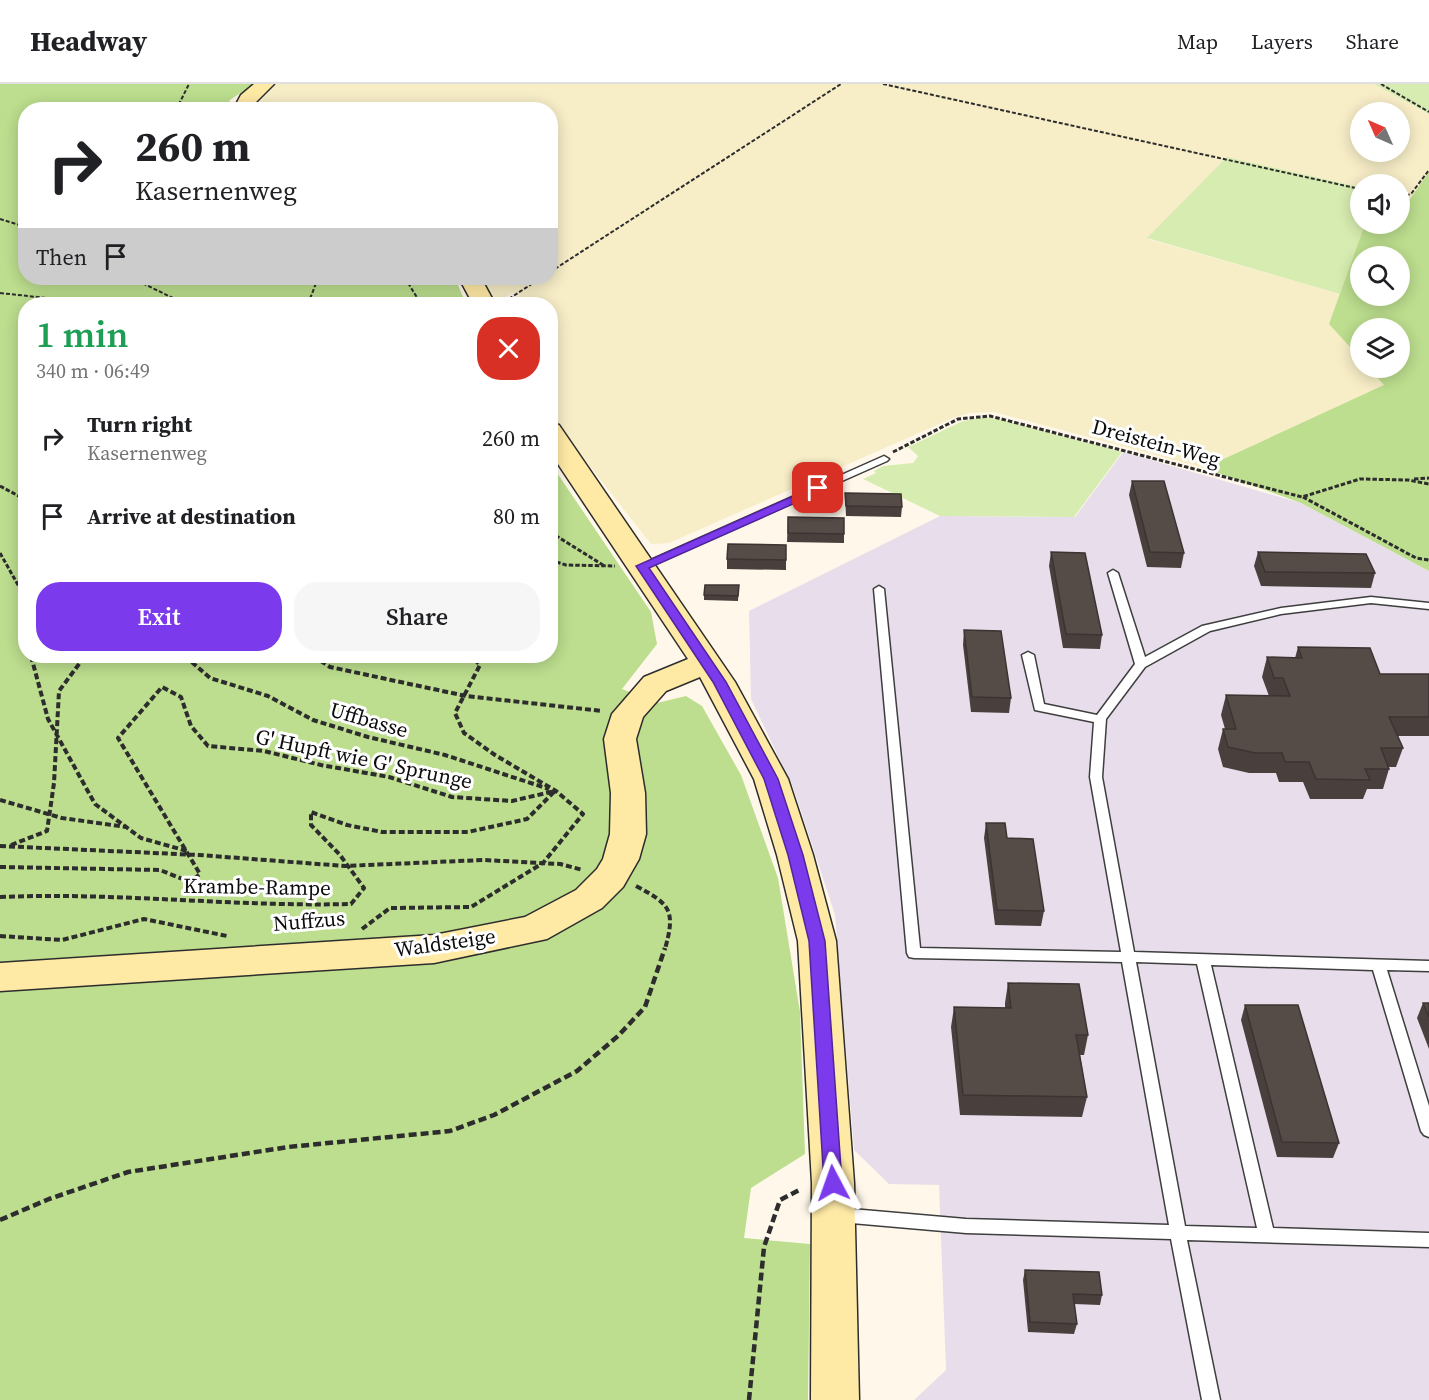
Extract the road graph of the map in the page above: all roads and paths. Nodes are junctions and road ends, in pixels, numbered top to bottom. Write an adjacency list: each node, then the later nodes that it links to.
1 (189, 84): 6 (path)
2 (266, 84): 7 (street)
3 (841, 84): 14 (path)
4 (883, 84): 10 (path)
5 (1381, 84): 8 (path)
6 (180, 102)
7 (246, 102)
8 (1429, 112)
9 (1429, 170): 11 (path)
10 (1350, 187)
11 (1410, 194)
12 (0, 219): 13 (path)
13 (18, 224)
14 (558, 267)
15 (146, 285): 20 (path)
16 (476, 285): 21 (street)
17 (528, 285): 22 (path)
18 (0, 293): 19 (path)
19 (37, 297)
20 (170, 297)
21 (487, 297)
22 (506, 297)
23 (558, 443): 35 (street)
24 (884, 459): 30 (path, Dreistein-Weg); 35 (lane)
25 (1429, 478): 26 (path)
26 (1408, 480): 27 (path); 30 (path)
27 (1429, 483)
28 (0, 486): 29 (path)
29 (18, 496)
30 (1302, 497): 33 (path, Dreistein-Weg)
31 (558, 538): 34 (path)
32 (0, 553): 37 (path)
33 (1429, 560)
34 (558, 562)
35 (645, 570): 46 (street)
36 (1113, 573): 47 (lane)
37 (18, 584)
38 (879, 589): 67 (lane)
39 (1429, 606): 47 (lane)
40 (1028, 655): 50 (lane)
41 (33, 663): 51 (path)
42 (79, 663): 51 (path)
43 (193, 663): 52 (path, Uffbasse)
44 (324, 663): 48 (path)
45 (478, 663): 48 (path)
46 (705, 664): 49 (street, Waldsteige); 73 (street)
47 (1141, 664): 50 (lane)
48 (466, 696): 49 (path); 52 (path)
49 (628, 714): 62 (street, Waldsteige)
50 (1100, 719): 67 (lane)
51 (56, 734): 54 (path); 55 (path)
52 (556, 790): 58 (path, G' Hupft wie G' Sprunge); 59 (path, Nuffzus); 60 (path, Krambe-Rampe)
53 (0, 800): 54 (path)
54 (49, 816): 55 (path); 56 (path)
55 (127, 828): 58 (path)
56 (7, 847): 57 (path); 58 (path)
57 (0, 848)
58 (187, 853): 60 (path); 61 (path, G' Hupft wie G' Sprunge)
59 (543, 863): 60 (path); 62 (path); 64 (path, Nuffzus)
60 (348, 866): 63 (path, Krambe-Rampe)
61 (0, 867)
62 (610, 878): 71 (street, Waldsteige); 74 (path)
63 (0, 897)
64 (360, 931)
65 (0, 936): 66 (path)
66 (228, 937)
67 (1128, 957): 68 (lane); 75 (lane)
68 (1203, 959): 69 (lane); 76 (lane)
69 (1379, 965): 70 (lane); 72 (lane)
70 (1429, 966)
71 (0, 977)
72 (1429, 1131)
73 (833, 1199): 75 (lane); 78 (path); 79 (street)
74 (0, 1220)
75 (1178, 1233): 76 (lane); 80 (lane)
76 (1267, 1235): 77 (lane)
77 (1429, 1240)
78 (749, 1400)
79 (835, 1400)
80 (1211, 1400)

